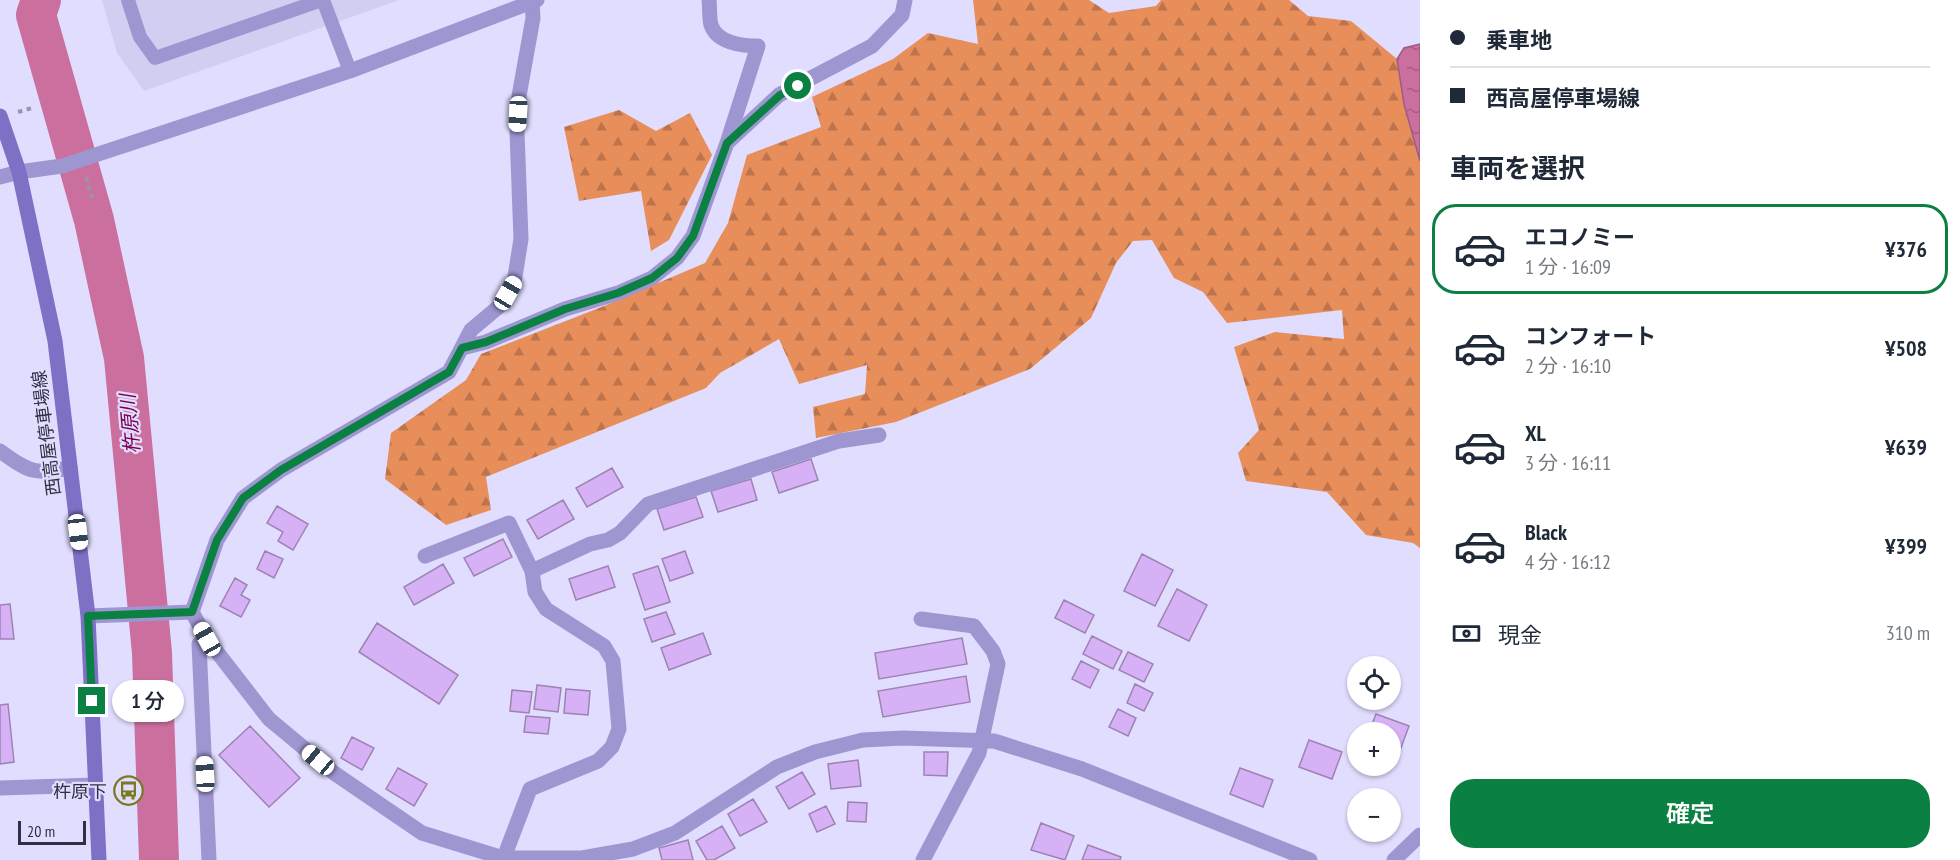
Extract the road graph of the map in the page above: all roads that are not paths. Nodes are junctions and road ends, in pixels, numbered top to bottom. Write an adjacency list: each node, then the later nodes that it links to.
1 (129, 0): 2 (lane)
2 (323, 0): 6 (lane)
3 (709, 0): 8 (street)
4 (905, 0): 8 (street)
5 (533, 1): 6 (street); 11 (street)
6 (350, 71): 9 (street)
7 (0, 116): 9 (main road, 西高屋停車場線)
8 (727, 143): 11 (street)
9 (19, 172): 10 (street); 14 (main road, 西高屋停車場線)
10 (0, 177)
11 (462, 348): 17 (street)
12 (879, 435): 16 (street)
13 (0, 451): 14 (street)
14 (70, 468): 18 (main road, 西高屋停車場線)
15 (425, 556): 16 (street)
16 (532, 571): 25 (street)
17 (192, 612): 18 (street); 20 (street)
18 (88, 616): 22 (main road, 西高屋停車場線)
19 (921, 619): 21 (street)
20 (207, 639): 25 (street); 27 (street)
21 (983, 739): 25 (street); 28 (street); 29 (street)
22 (96, 785): 23 (street); 26 (main road, 西高屋停車場線)
23 (0, 788)
24 (1420, 836): 30 (street)
25 (503, 859)
26 (99, 860)
27 (209, 860)
28 (923, 860)
29 (1310, 860)
30 (1394, 860)

